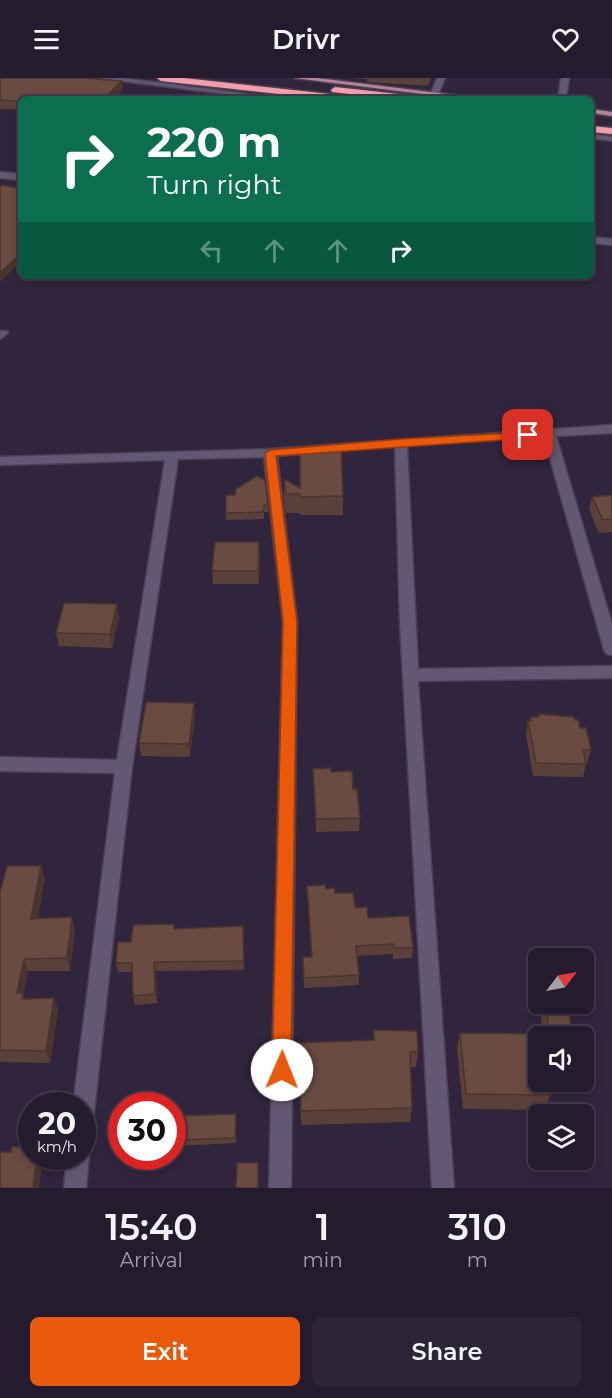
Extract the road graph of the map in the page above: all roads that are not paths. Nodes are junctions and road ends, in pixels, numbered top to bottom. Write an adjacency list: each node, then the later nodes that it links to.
1 (102, 78): 9 (street)
2 (161, 78): 10 (highway)
3 (234, 78): 11 (highway)
4 (298, 78): 7 (main road)
5 (441, 78): 8 (street)
6 (565, 78): 13 (street)
7 (363, 82): 8 (main road)
8 (435, 93): 12 (main road)
9 (258, 96)
10 (321, 96)
11 (390, 96)
12 (459, 96)
13 (562, 96)
14 (594, 111): 15 (main road)
15 (612, 114)
16 (594, 118): 17 (highway)
17 (612, 121)
18 (594, 129): 19 (highway)
19 (612, 131)
20 (594, 136): 21 (street)
21 (612, 139)
22 (0, 175): 23 (street)
23 (17, 177): 24 (street)
24 (0, 188)
25 (594, 240): 26 (street)
26 (612, 242)
27 (612, 429): 28 (street)
28 (549, 434): 29 (street); 33 (street)
29 (401, 442): 30 (street); 35 (street)
30 (270, 453): 31 (street); 41 (street)
31 (172, 457): 32 (street); 37 (street)
32 (0, 460)
33 (612, 650)
34 (612, 672): 35 (street)
35 (410, 675): 42 (street)
36 (0, 764): 37 (street)
37 (124, 767): 38 (street)
38 (85, 1092)
39 (77, 1170): 40 (street)
40 (75, 1188)
41 (280, 1188)
42 (443, 1188)

